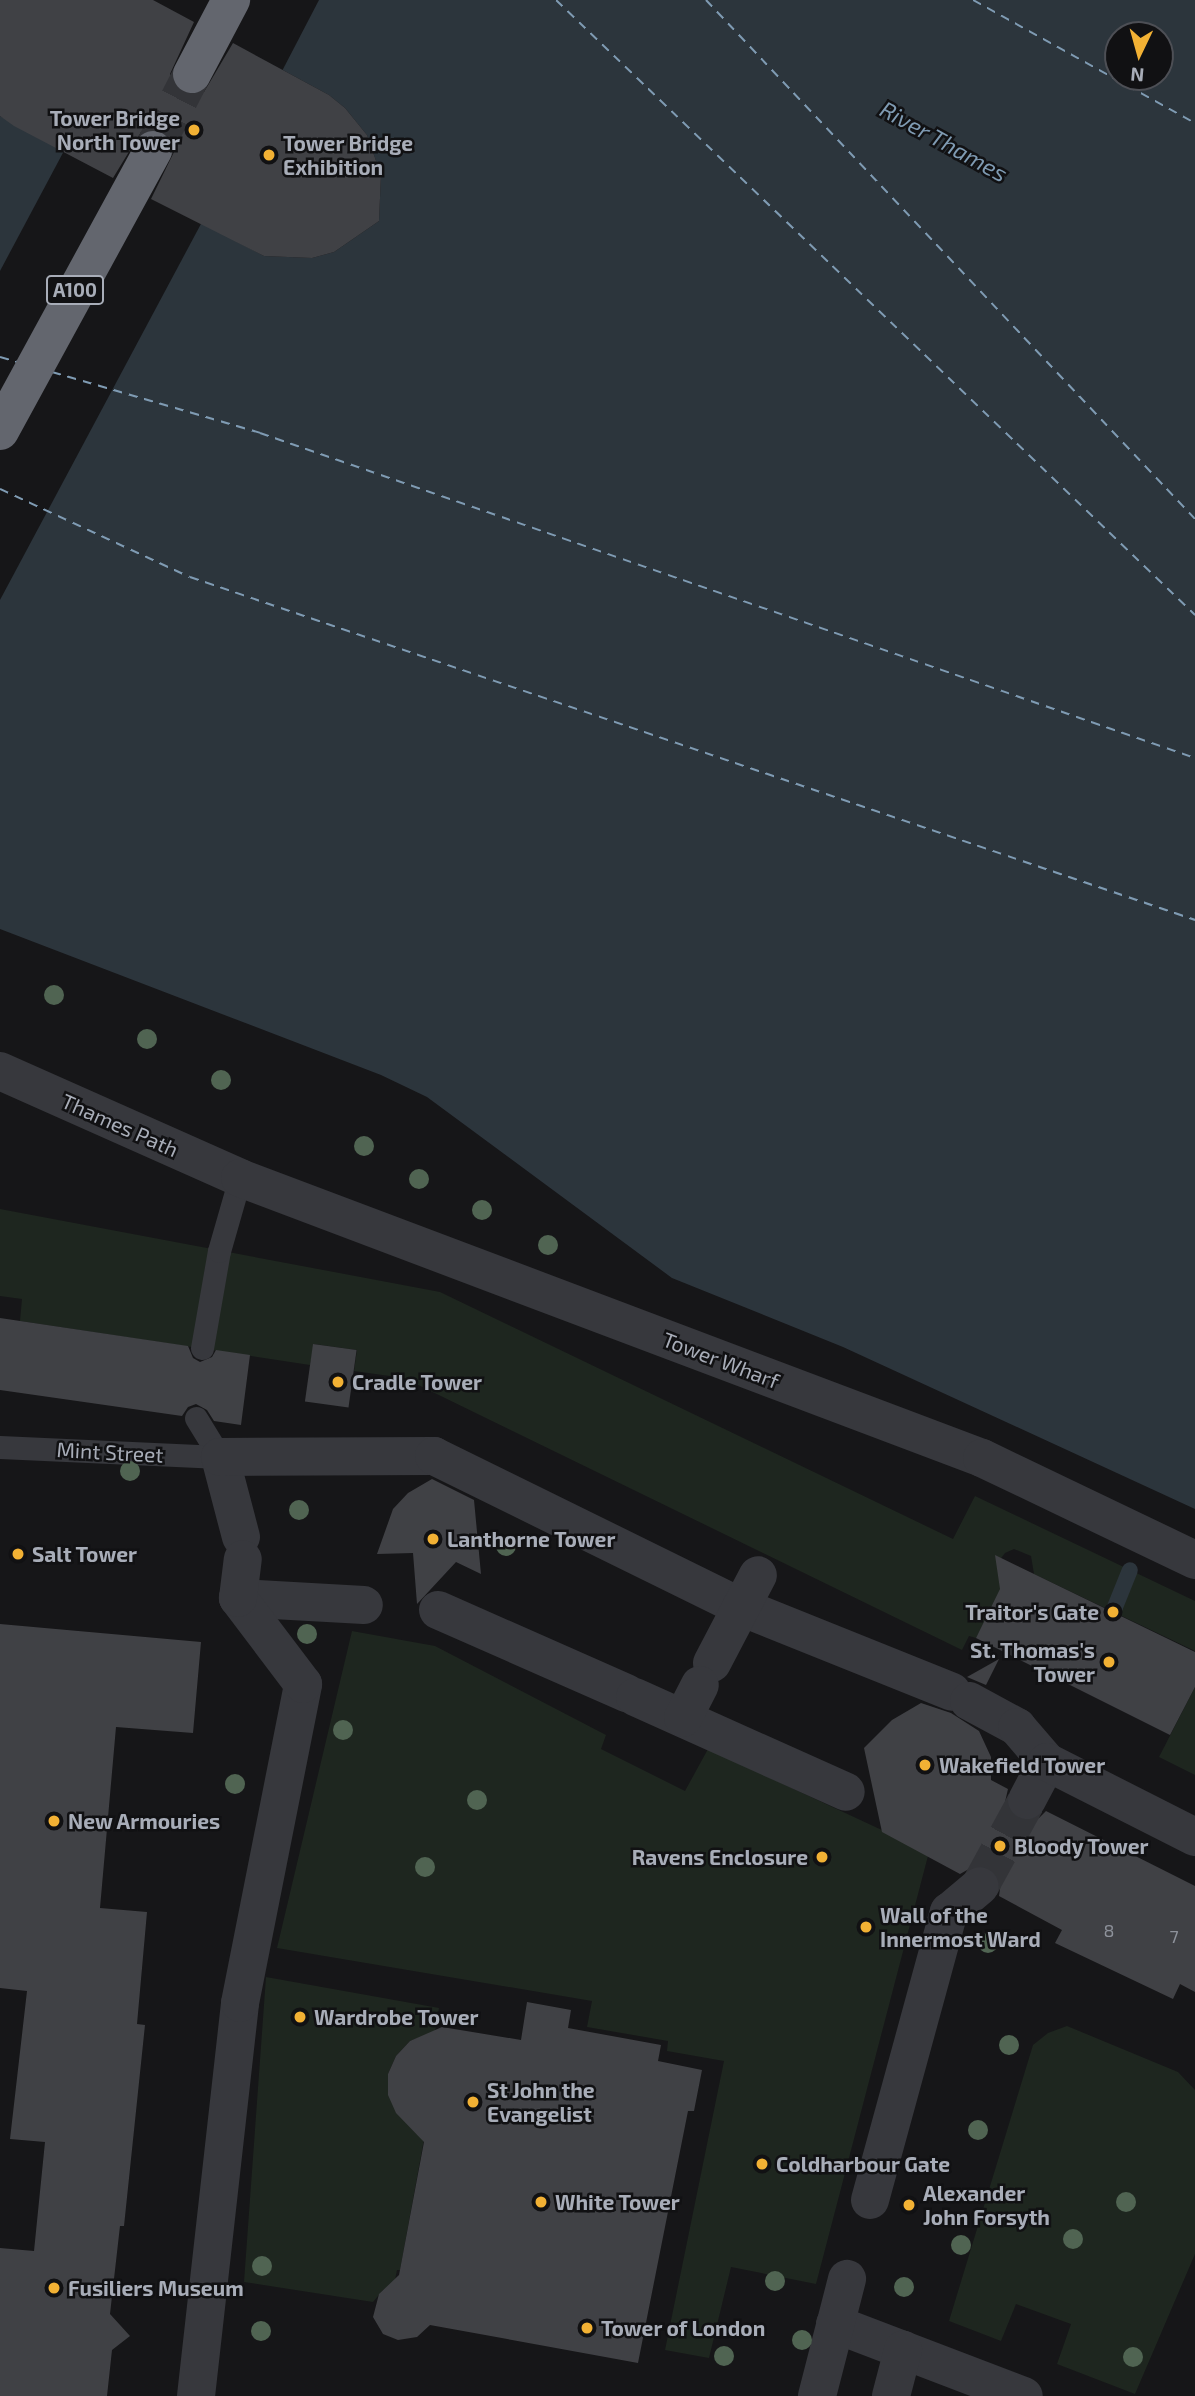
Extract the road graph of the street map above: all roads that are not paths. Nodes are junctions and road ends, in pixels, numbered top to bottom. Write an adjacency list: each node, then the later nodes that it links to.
1 (231, 0): 2 (highway)
2 (192, 74)
3 (153, 150): 4 (highway, A100)
4 (0, 431)
5 (0, 1071): 6 (street, Thames Path)
6 (240, 1178): 7 (lane); 11 (street, Tower Wharf)
7 (202, 1348)
8 (196, 1418): 10 (lane)
9 (0, 1447): 10 (lane, Mint Street)
10 (220, 1457): 12 (street); 13 (street)
11 (1195, 1560)
12 (749, 1591): 16 (street); 17 (street)
13 (238, 1598): 14 (street); 26 (street)
14 (364, 1605)
15 (438, 1610): 16 (street)
16 (683, 1718): 18 (street)
17 (1047, 1762): 19 (street); 20 (street)
18 (846, 1792)
19 (1027, 1800)
20 (1195, 1837)
21 (980, 1886): 22 (street)
22 (870, 2200)
23 (847, 2279): 24 (street)
24 (835, 2324): 25 (street); 27 (street)
25 (903, 2350): 28 (street); 29 (street)
26 (196, 2396)
27 (817, 2396)
28 (891, 2396)
29 (1024, 2396)

